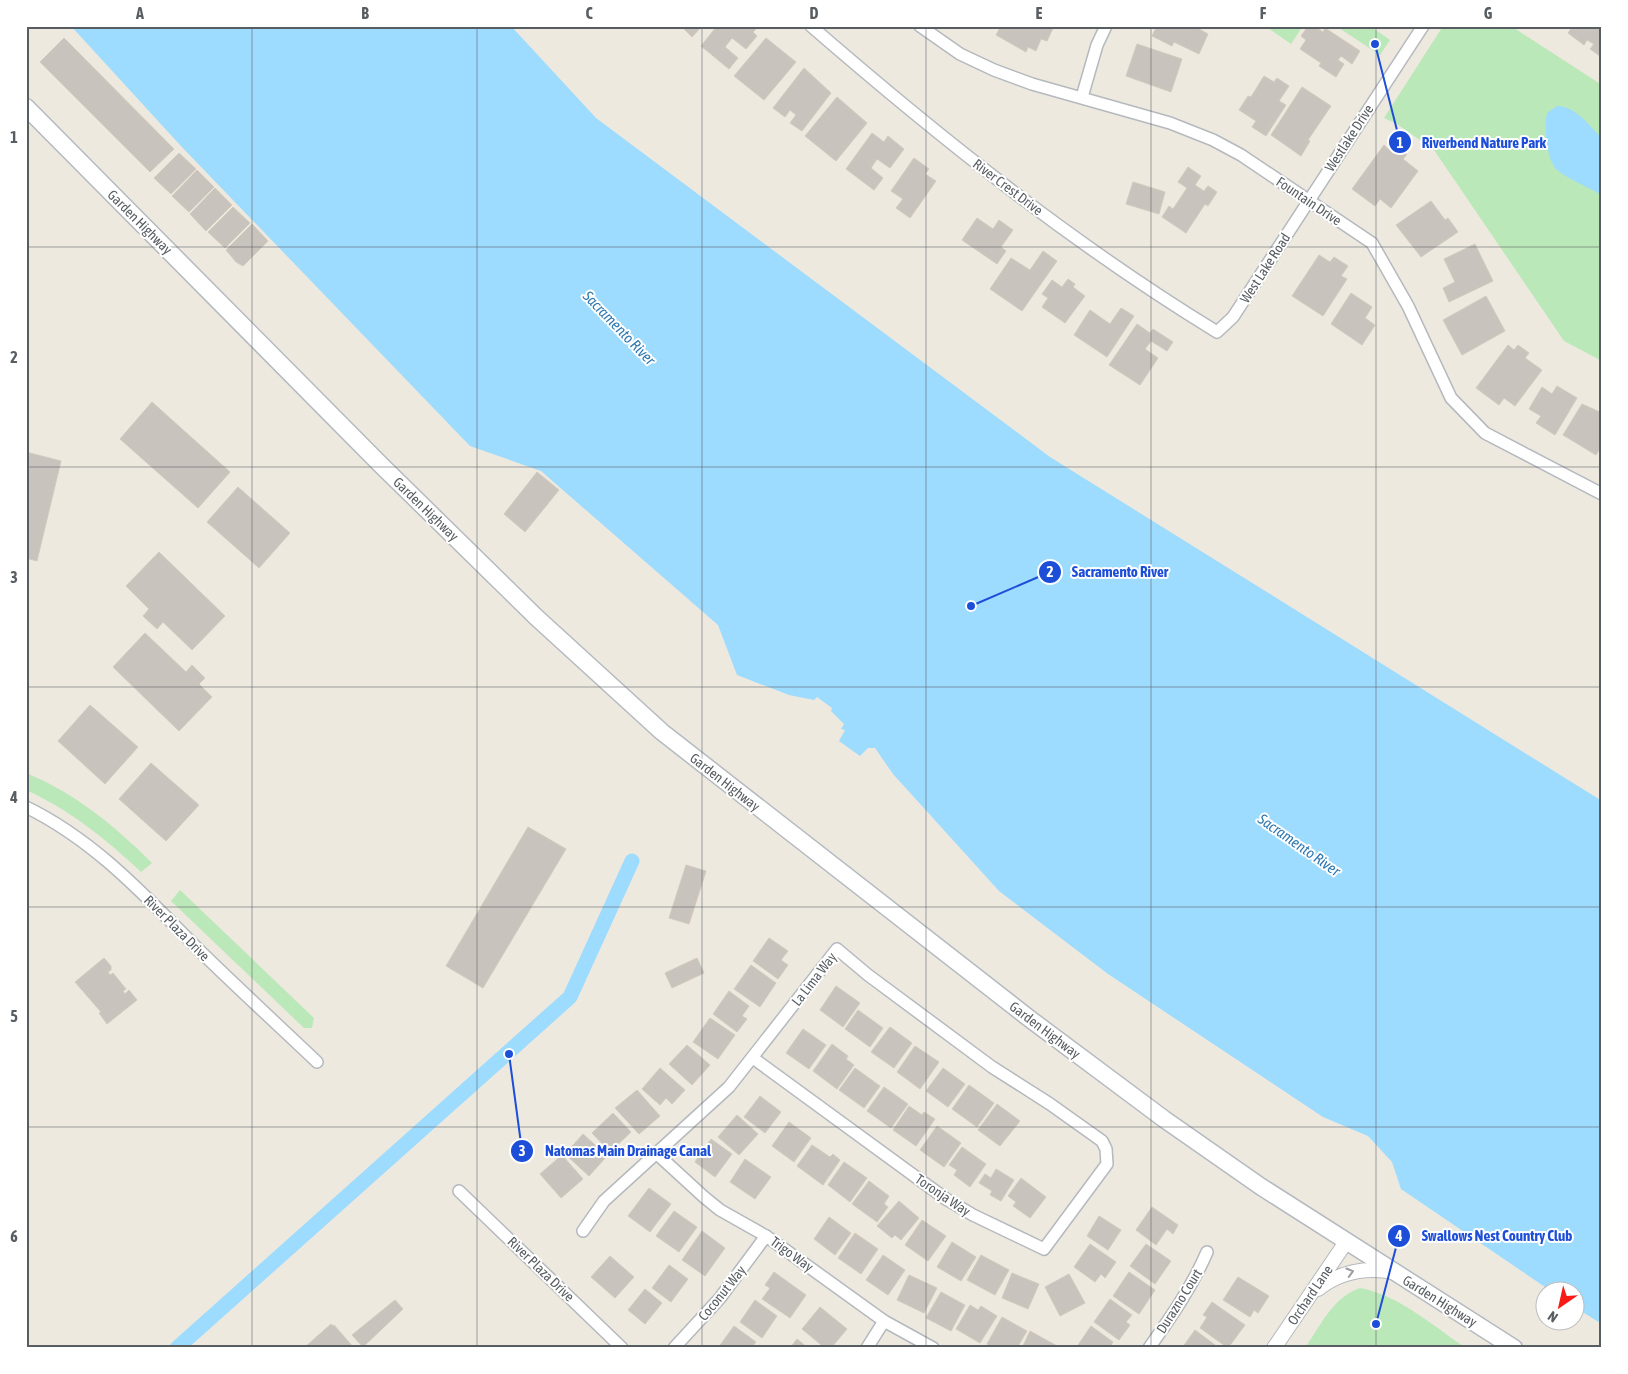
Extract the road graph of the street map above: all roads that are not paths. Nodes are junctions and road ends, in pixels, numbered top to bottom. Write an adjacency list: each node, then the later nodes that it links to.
1 (811, 26): 8 (street, River Crest Drive)
2 (920, 26): 5 (street, Fountain Drive)
3 (1106, 26): 5 (street)
4 (1422, 26): 7 (street, Westlake Drive)
5 (1082, 97): 7 (street, Fountain Drive)
6 (26, 107): 18 (main road, Garden Highway)
7 (1309, 200): 8 (street, West Lake Road); 9 (street, Fountain Drive)
8 (1217, 332)
9 (1602, 494)
10 (26, 807): 12 (street, River Plaza Drive)
11 (753, 1058): 13 (street, Toronja Way); 13 (street, La Lima Way); 14 (street, La Lima Way)
12 (317, 1062)
13 (1106, 1149)
14 (656, 1153): 16 (street, La Lima Way); 17 (street, Trigo Way)
15 (459, 1191): 23 (street, River Plaza Drive)
16 (583, 1231)
17 (766, 1236): 22 (street, Trigo Way); 24 (street, Coconut Way)
18 (1346, 1242): 20 (main road, Garden Highway); 21 (street, Orchard Lane)
19 (1207, 1252): 27 (street, Durazno Court)
20 (1394, 1272): 21 (street, one-way to 20); 29 (main road, Garden Highway)
21 (1311, 1294): 28 (street, Orchard Lane)
22 (884, 1321): 25 (street); 26 (street, Trigo Way)
23 (622, 1348)
24 (674, 1348)
25 (867, 1348)
26 (933, 1348)
27 (1148, 1348)
28 (1274, 1348)
29 (1514, 1348)

